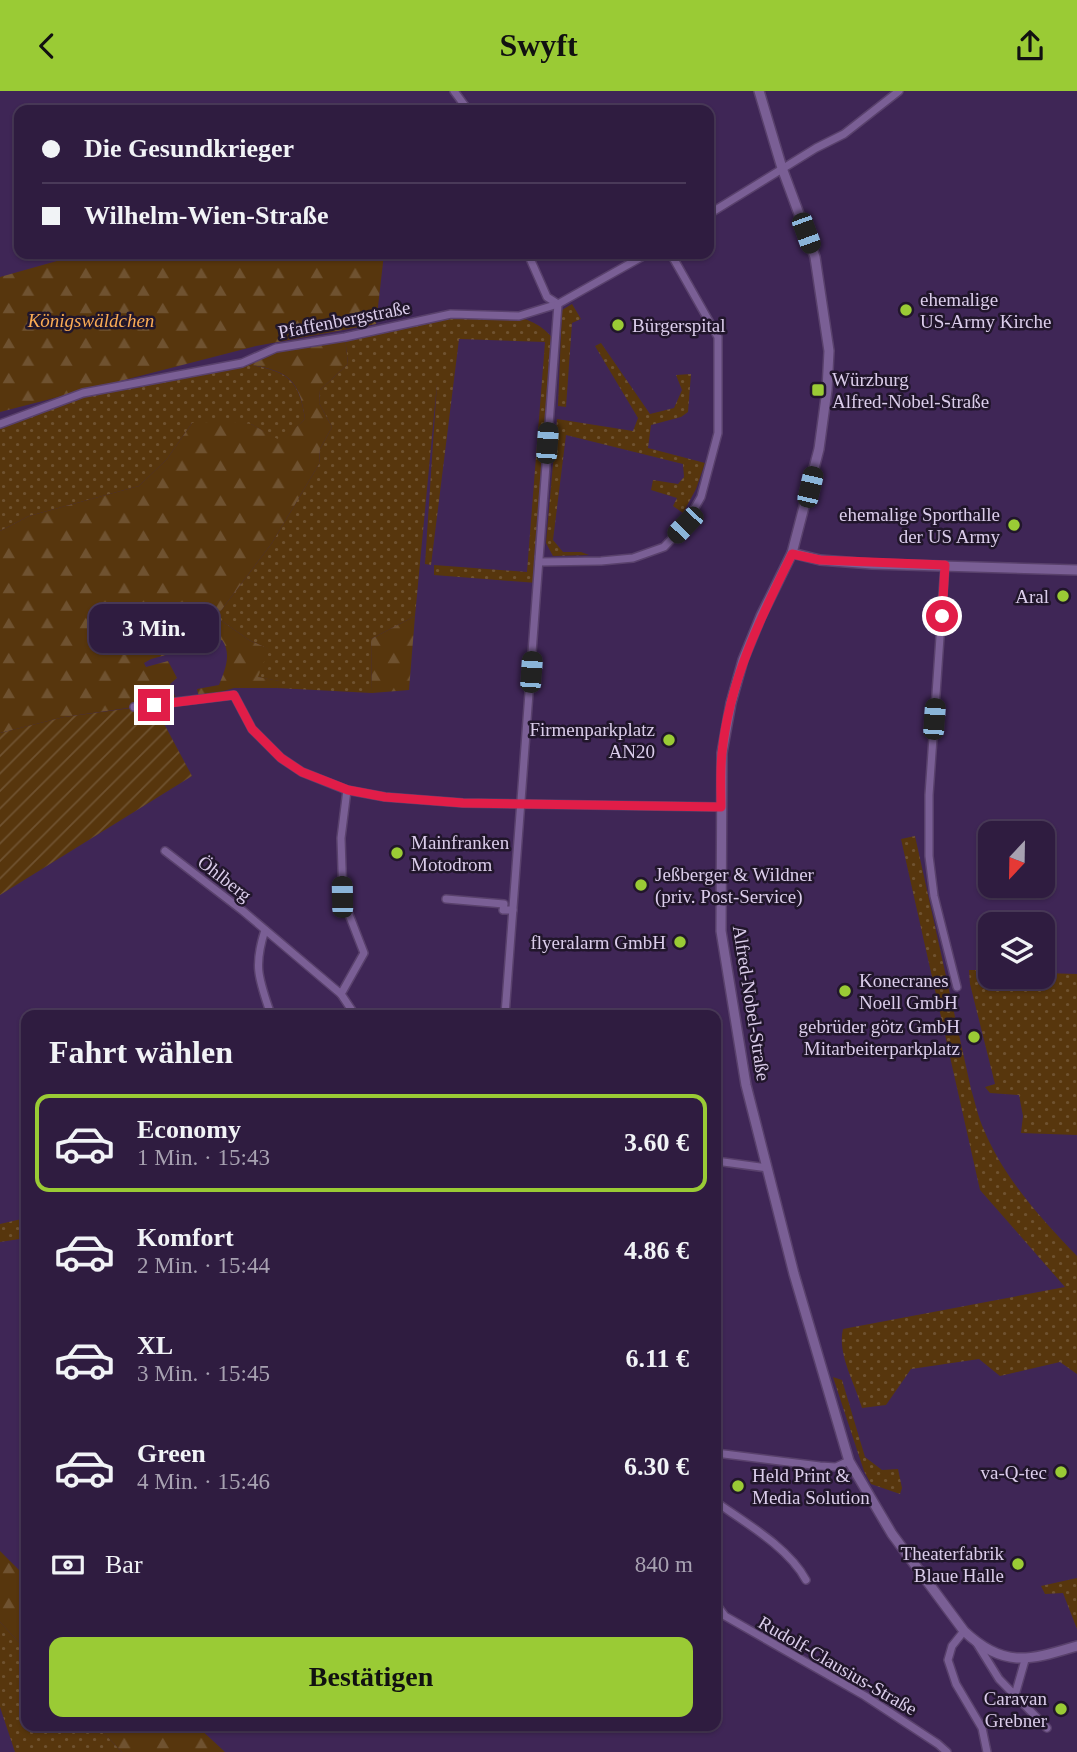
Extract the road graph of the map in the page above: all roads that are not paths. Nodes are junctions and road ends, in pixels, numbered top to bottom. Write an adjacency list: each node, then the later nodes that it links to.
1 (759, 91): 3 (street, Alfred-Nobel-Straße)
2 (899, 91): 3 (street)
3 (782, 168): 4 (street); 10 (street, Alfred-Nobel-Straße)
4 (714, 212)
5 (530, 259): 8 (street)
6 (638, 259): 8 (street, Pfaffenbergstraße)
7 (674, 259): 11 (street)
8 (558, 304): 9 (street, Pfaffenbergstraße); 11 (street)
9 (0, 424)
10 (792, 554): 12 (street); 17 (street, Alfred-Nobel-Straße)
11 (539, 562): 16 (street)
12 (945, 565): 13 (street); 22 (street)
13 (1077, 570)
14 (134, 707): 15 (street)
15 (348, 790): 16 (street); 23 (street)
16 (521, 804): 17 (street); 20 (street)
17 (721, 807): 28 (street, Alfred-Nobel-Straße)
18 (165, 851): 21 (street, Öhlberg)
19 (446, 899): 20 (street)
20 (513, 910): 26 (street)
21 (265, 930): 23 (street, Öhlberg); 24 (street)
22 (957, 987)
23 (341, 994): 25 (street)
24 (269, 1010)
25 (352, 1010)
26 (505, 1010)
27 (721, 1162): 28 (street)
28 (767, 1168): 30 (street, Alfred-Nobel-Straße)
29 (721, 1454): 30 (street)
30 (849, 1461): 34 (street, Alfred-Nobel-Straße)
31 (721, 1505): 32 (street)
32 (806, 1580)
33 (721, 1611): 40 (street, Rudolf-Clausius-Straße)
34 (964, 1631): 35 (street, Alfred-Nobel-Straße); 41 (street)
35 (975, 1642): 37 (street, Alfred-Nobel-Straße); 38 (street, Alfred-Nobel-Straße)
36 (1077, 1646): 37 (street)
37 (1025, 1660): 38 (street)
38 (1015, 1695): 39 (street, Alfred-Nobel-Straße)
39 (1047, 1728)
40 (947, 1752)
41 (987, 1752)

